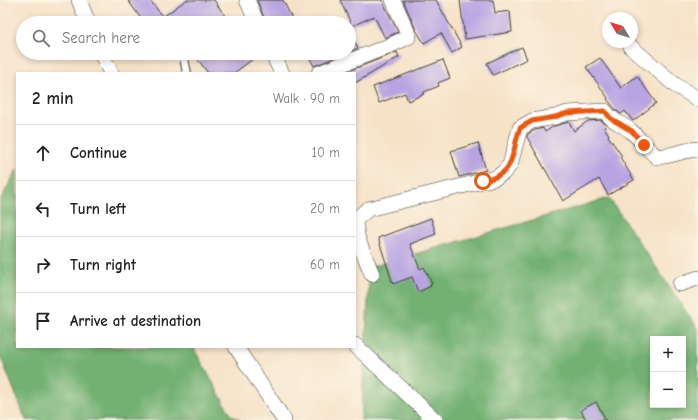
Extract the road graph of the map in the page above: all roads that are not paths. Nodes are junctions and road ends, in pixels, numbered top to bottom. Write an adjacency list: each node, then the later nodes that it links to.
1 (79, 0): 4 (street)
2 (247, 0): 5 (street)
3 (393, 0): 7 (street)
4 (85, 16)
5 (254, 16)
6 (633, 48): 16 (street)
7 (356, 58)
8 (104, 60): 12 (street)
9 (184, 60): 13 (lane)
10 (276, 60): 14 (street)
11 (351, 60): 15 (street)
12 (110, 72)
13 (187, 72)
14 (282, 72)
15 (321, 72)
16 (698, 99)
17 (698, 149): 18 (street)
18 (356, 219)
19 (356, 229): 20 (street)
20 (372, 274)
21 (698, 278): 22 (street)
22 (680, 284)
23 (356, 346): 26 (street)
24 (237, 348): 25 (street)
25 (284, 420)
26 (435, 420)

